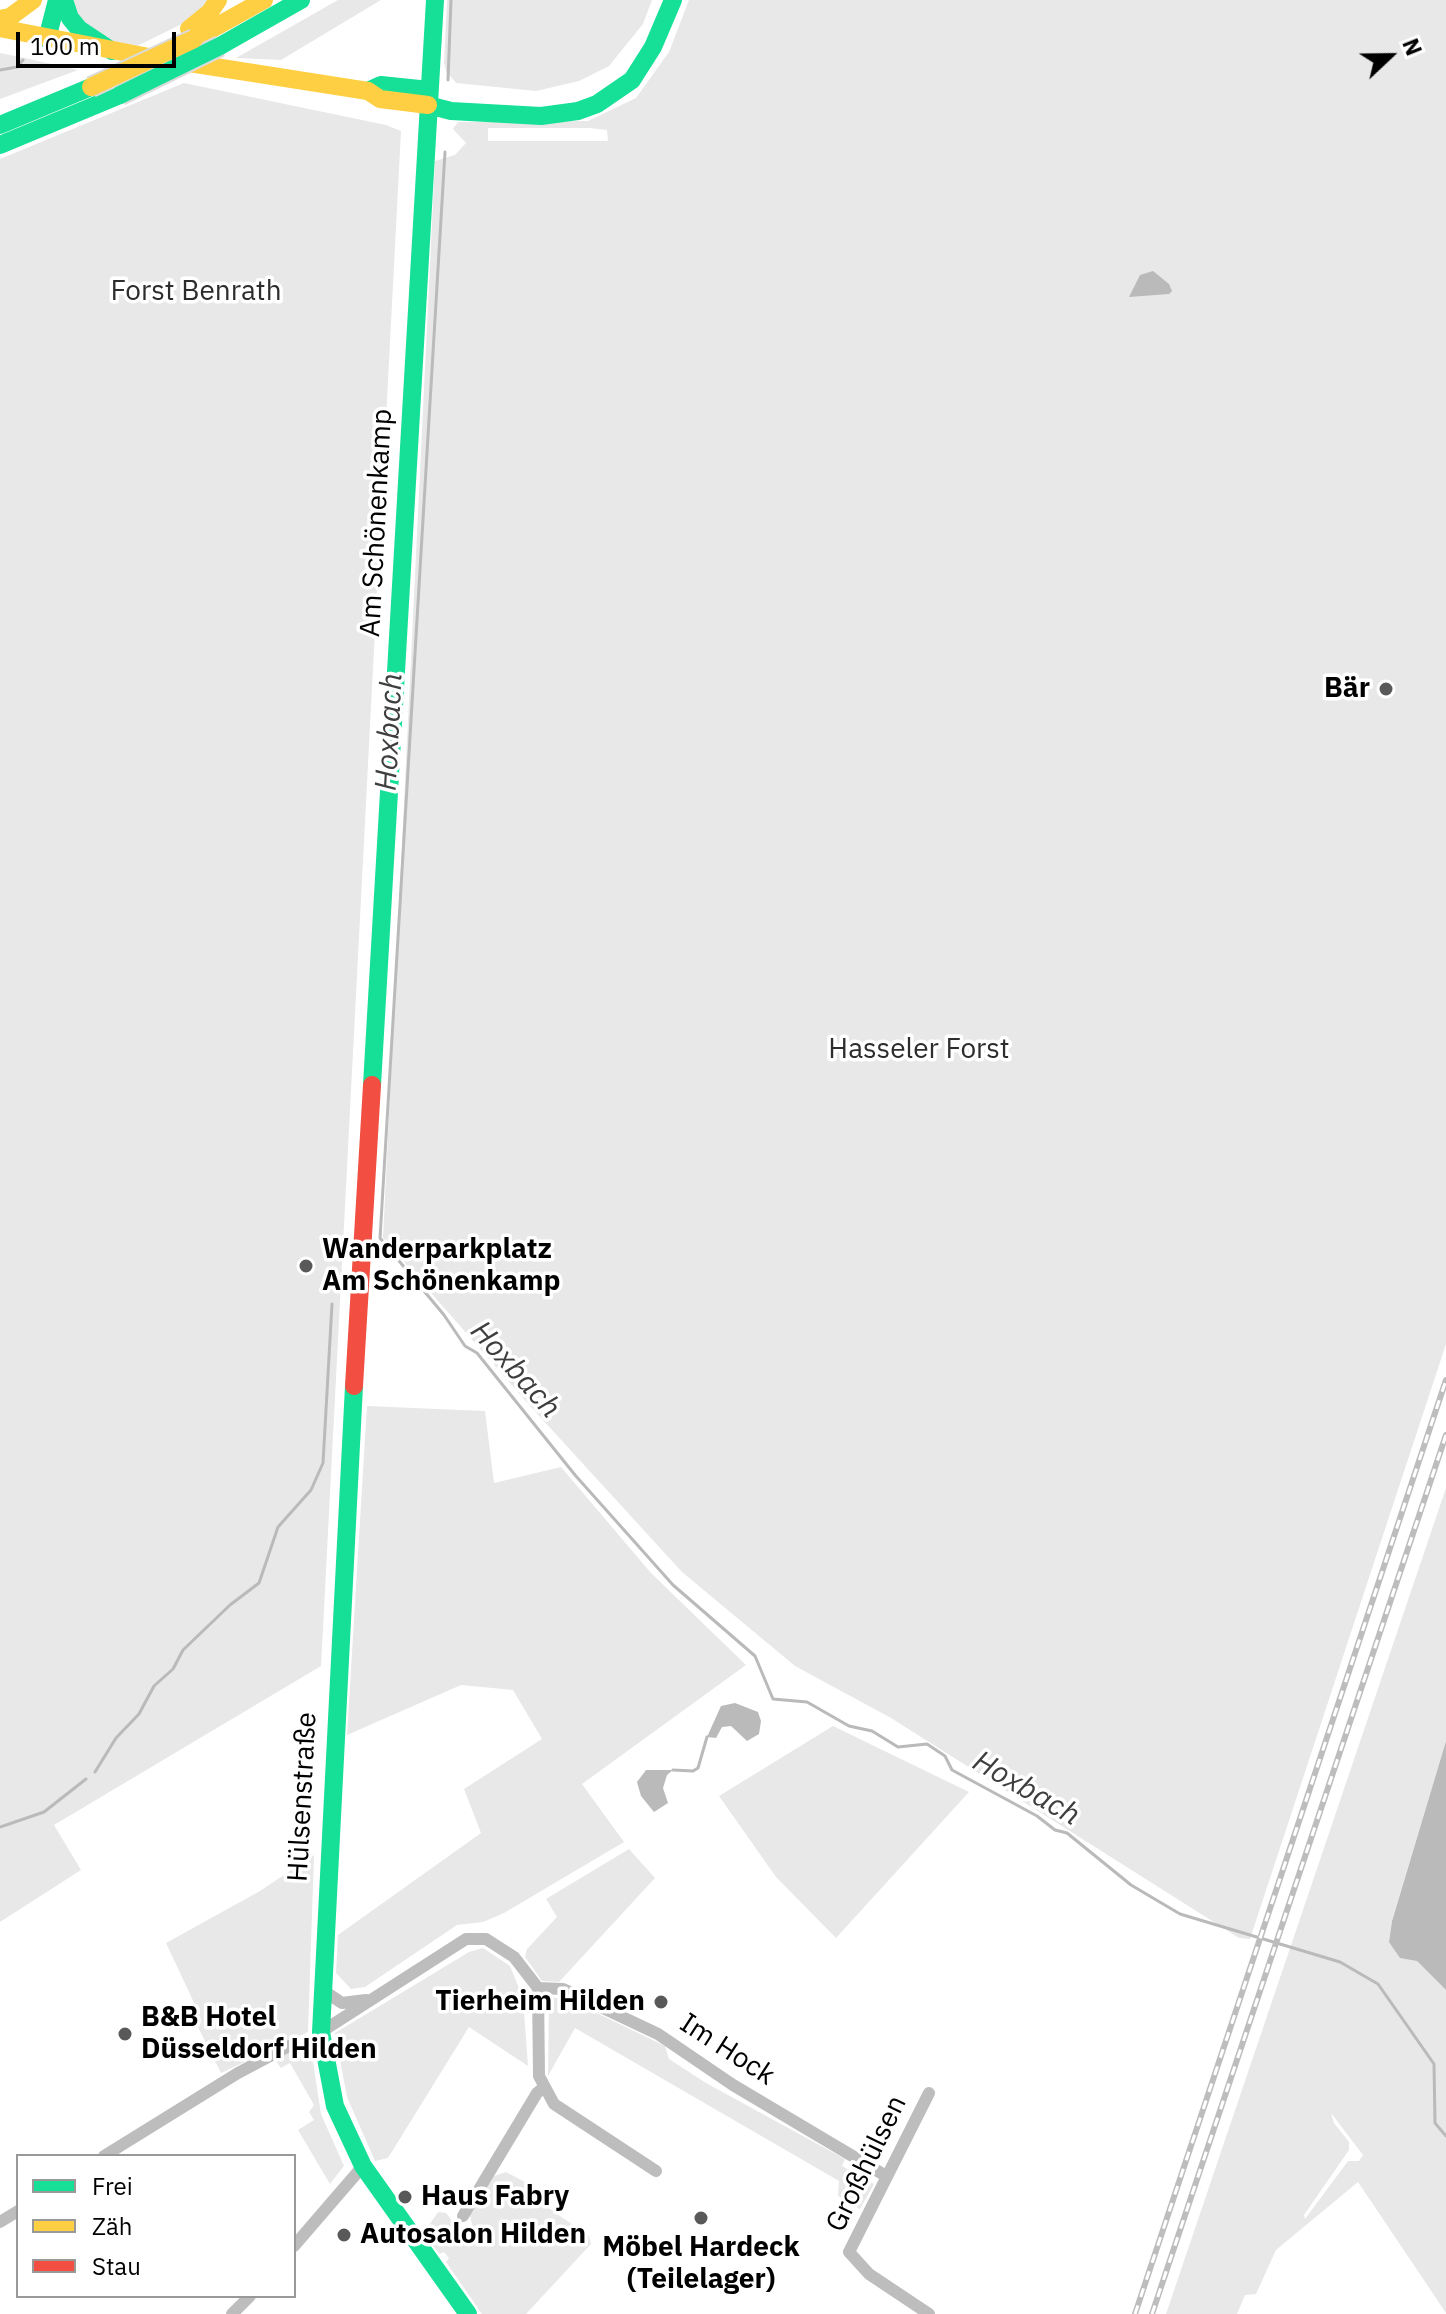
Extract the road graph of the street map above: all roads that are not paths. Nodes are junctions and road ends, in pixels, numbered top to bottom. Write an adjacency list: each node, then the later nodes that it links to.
1 (33, 0): 11 (main road)
2 (40, 0): 14 (main road)
3 (57, 0): 14 (main road)
4 (64, 0): 15 (main road)
5 (218, 0): 13 (main road)
6 (264, 0): 13 (main road)
7 (301, 0): 18 (main road, bridge)
8 (435, 0): 16 (main road, Am Schönenkamp)
9 (664, 0): 16 (main road)
10 (673, 0): 16 (main road)
11 (0, 19)
12 (0, 28): 14 (main road)
13 (187, 37): 17 (main road, bridge)
14 (40, 38): 15 (main road)
15 (112, 51): 16 (main road)
16 (428, 98): 19 (main road, Am Schönenkamp)
17 (0, 125)
18 (0, 145)
19 (363, 1242): 21 (main road, Hülsenstraße)
20 (538, 1988): 22 (street); 25 (street); 30 (street, Im Hock)
21 (321, 1989): 22 (street); 23 (main road, Hülsenstraße)
22 (373, 1998): 23 (street)
23 (321, 2032): 28 (main road, Hülsenstraße)
24 (289, 2046): 27 (street)
25 (543, 2088): 29 (street); 31 (street)
26 (929, 2093): 36 (street, Großhülsen)
27 (107, 2154)
28 (363, 2166): 32 (street); 35 (main road, Hülsenstraße)
29 (656, 2171)
30 (881, 2173)
31 (463, 2216)
32 (296, 2244)
33 (248, 2298): 34 (street)
34 (232, 2314)
35 (468, 2314)
36 (929, 2314)

